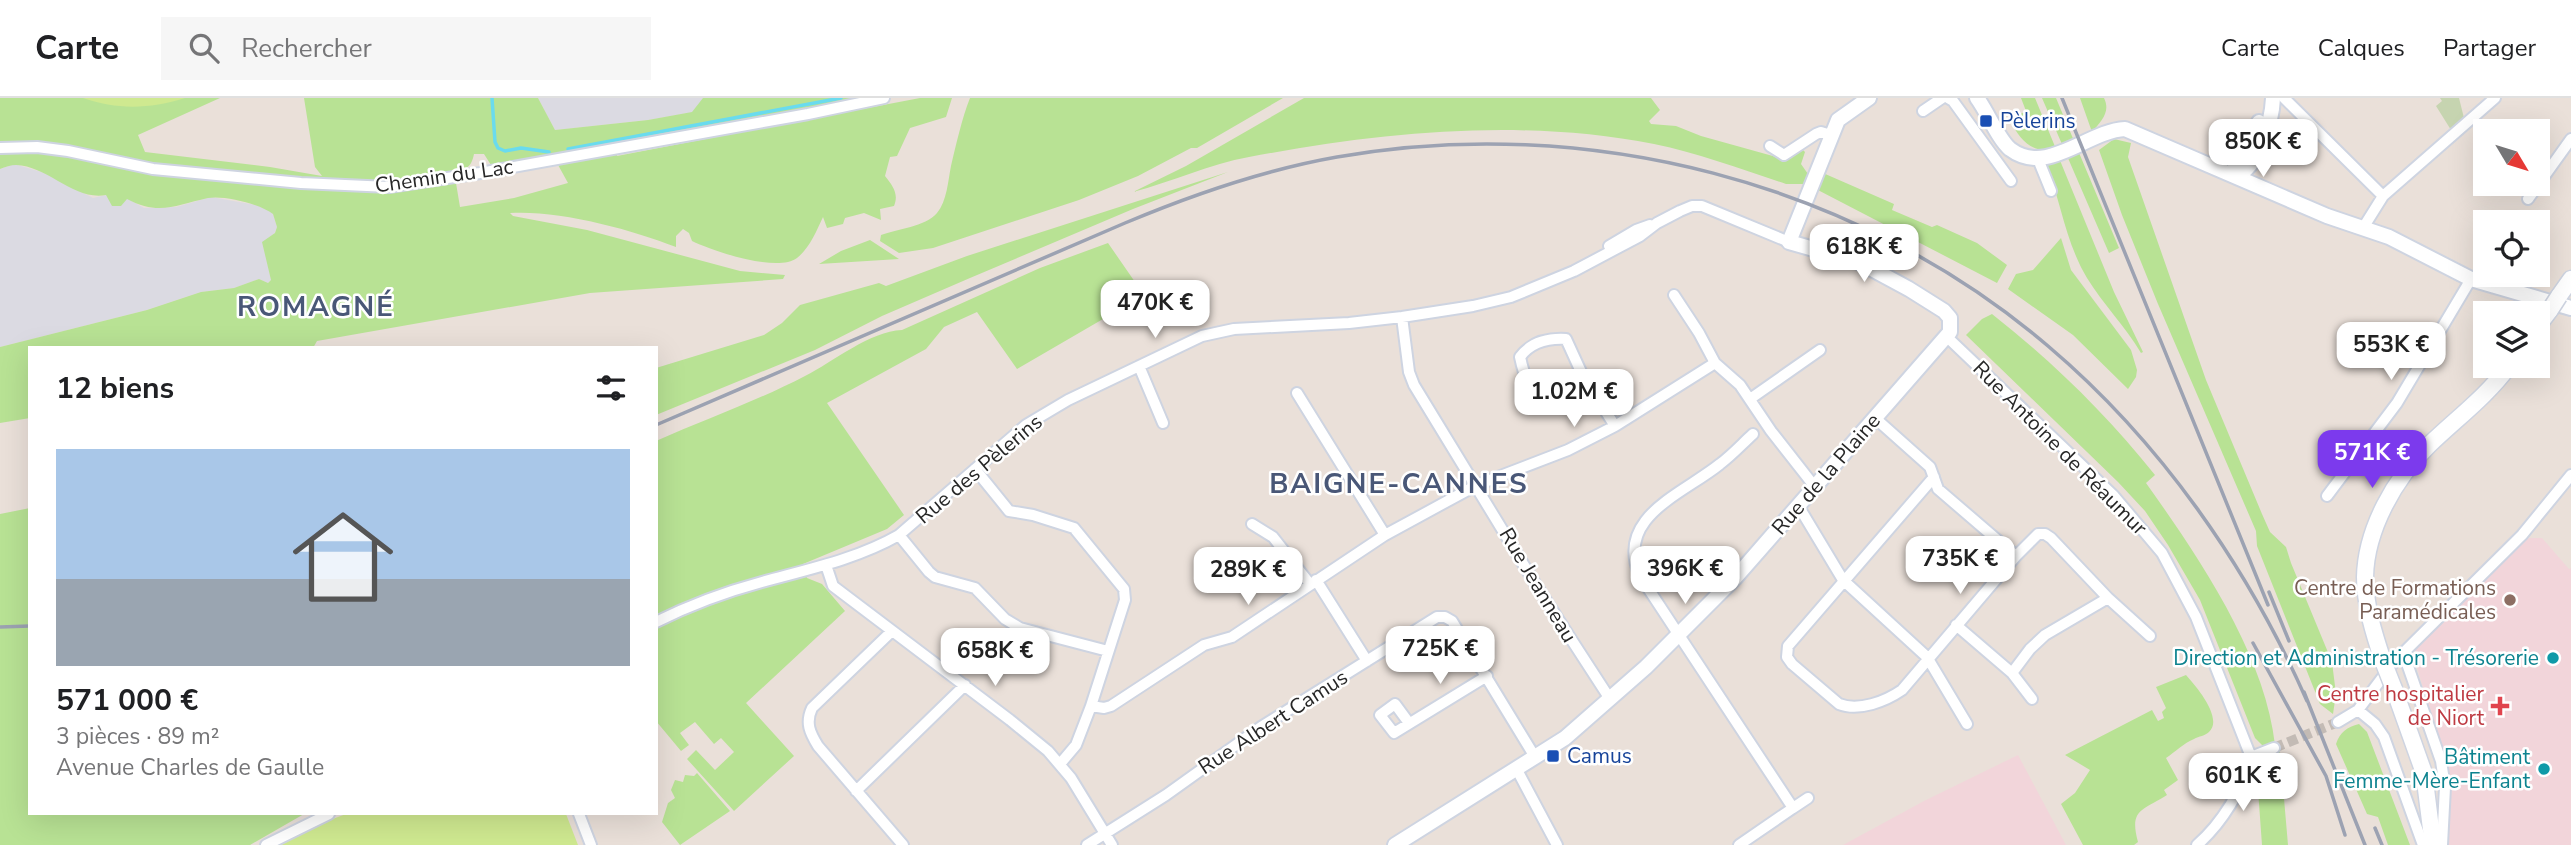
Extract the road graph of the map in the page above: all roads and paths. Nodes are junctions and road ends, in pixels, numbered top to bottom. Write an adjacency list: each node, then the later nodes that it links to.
1 (884, 98): 16 (street, Chemin du Lac)
2 (1869, 98): 12 (street)
3 (1942, 98): 10 (street)
4 (1948, 98): 14 (street)
5 (1976, 98): 11 (street)
6 (1986, 98): 11 (street)
7 (2271, 98): 17 (street); 19 (street)
8 (2284, 98): 23 (street)
9 (2495, 98): 23 (street)
10 (1923, 111)
11 (2002, 129): 14 (street); 18 (street)
12 (1831, 135): 15 (street); 26 (street)
13 (2571, 139): 24 (street)
14 (1983, 141): 20 (street)
15 (1770, 146)
16 (0, 148)
17 (2258, 152): 19 (street); 21 (street)
18 (2040, 158): 19 (street); 22 (street)
19 (2234, 175): 21 (street)
20 (2011, 181)
21 (2266, 189): 25 (street)
22 (2051, 191)
23 (2383, 196): 25 (street)
24 (2528, 199)
25 (2363, 228): 27 (street)
26 (1789, 242): 32 (street, Rue des Pèlerins); 33 (street)
27 (2471, 279): 30 (street); 50 (street)
28 (2571, 279): 31 (main road, bridge)
29 (1674, 295): 35 (street)
30 (2571, 308)
31 (2550, 310)
32 (1402, 317): 36 (street, Rue des Pèlerins); 48 (street, Rue Jeanneau)
33 (1949, 331): 41 (street, Rue de la Plaine); 81 (street, Rue Antoine de Réaumur)
34 (1820, 350): 40 (street)
35 (1715, 363): 40 (street); 43 (street)
36 (1139, 366): 42 (street); 45 (street, Rue des Pèlerins)
37 (1582, 374): 37 (street); 43 (street)
38 (2498, 378): 100 (main road, bridge)
39 (1297, 393): 54 (street)
40 (1750, 399): 49 (street)
41 (1875, 418): 47 (street); 49 (street, Rue de la Plaine)
42 (1163, 423)
43 (1615, 426): 48 (street)
44 (1753, 434): 64 (street)
45 (975, 469): 53 (street, Rue des Pèlerins); 65 (street)
46 (2571, 475): 66 (street)
47 (1934, 477): 55 (street); 57 (street)
48 (1477, 485): 54 (street); 72 (street, Rue Jeanneau)
49 (1815, 487): 51 (street, Rue de la Plaine)
50 (2327, 496)
51 (1799, 507): 57 (street); 64 (street, Rue de la Plaine)
52 (1252, 524): 58 (street)
53 (899, 535): 56 (street, Rue des Pèlerins); 65 (street)
54 (1385, 535): 58 (street)
55 (2016, 556): 59 (street); 61 (street)
56 (826, 565): 60 (street, Rue des Pèlerins); 62 (street)
57 (1843, 580): 67 (street); 67 (street)
58 (1313, 582): 68 (street); 74 (street)
59 (2108, 598): 63 (street); 69 (street)
60 (658, 621)
61 (1956, 625): 67 (street); 69 (street)
62 (892, 631): 71 (street); 84 (street)
63 (2150, 636)
64 (1679, 637): 72 (street, Rue de la Plaine); 86 (street)
65 (1108, 651): 74 (street)
66 (2403, 652): 75 (street); 101 (street)
67 (1927, 657): 78 (street)
68 (1367, 660): 70 (street, Rue Albert Camus); 89 (street, Rue Albert Camus)
69 (2012, 674): 73 (street)
70 (1487, 676): 77 (street); 80 (street, Rue Albert Camus)
71 (965, 685): 82 (street); 84 (street)
72 (1610, 699): 80 (street, Rue de la Plaine)
73 (2032, 699)
74 (1091, 706): 82 (street)
75 (2358, 710): 76 (street); 99 (street)
76 (2338, 722)
77 (1409, 723)
78 (1967, 724)
79 (2274, 748): 81 (street)
80 (1535, 757): 83 (street, Rue de la Plaine)
81 (2250, 757): 98 (street)
82 (1060, 764): 89 (street)
83 (1516, 768): 95 (street, Rue de la Plaine); 96 (street)
84 (856, 791): 92 (street)
85 (1808, 798): 86 (street)
86 (1793, 808): 97 (street)
87 (327, 815): 90 (street)
88 (579, 815): 91 (street)
89 (1106, 834): 93 (street, Rue Albert Camus); 94 (street)
90 (266, 845)
91 (591, 845)
92 (902, 845)
93 (1087, 845)
94 (1112, 845)
95 (1395, 845)
96 (1557, 845)
97 (1739, 845)
98 (2197, 845)
99 (2423, 845)
100 (2433, 845)
101 (2442, 845)

